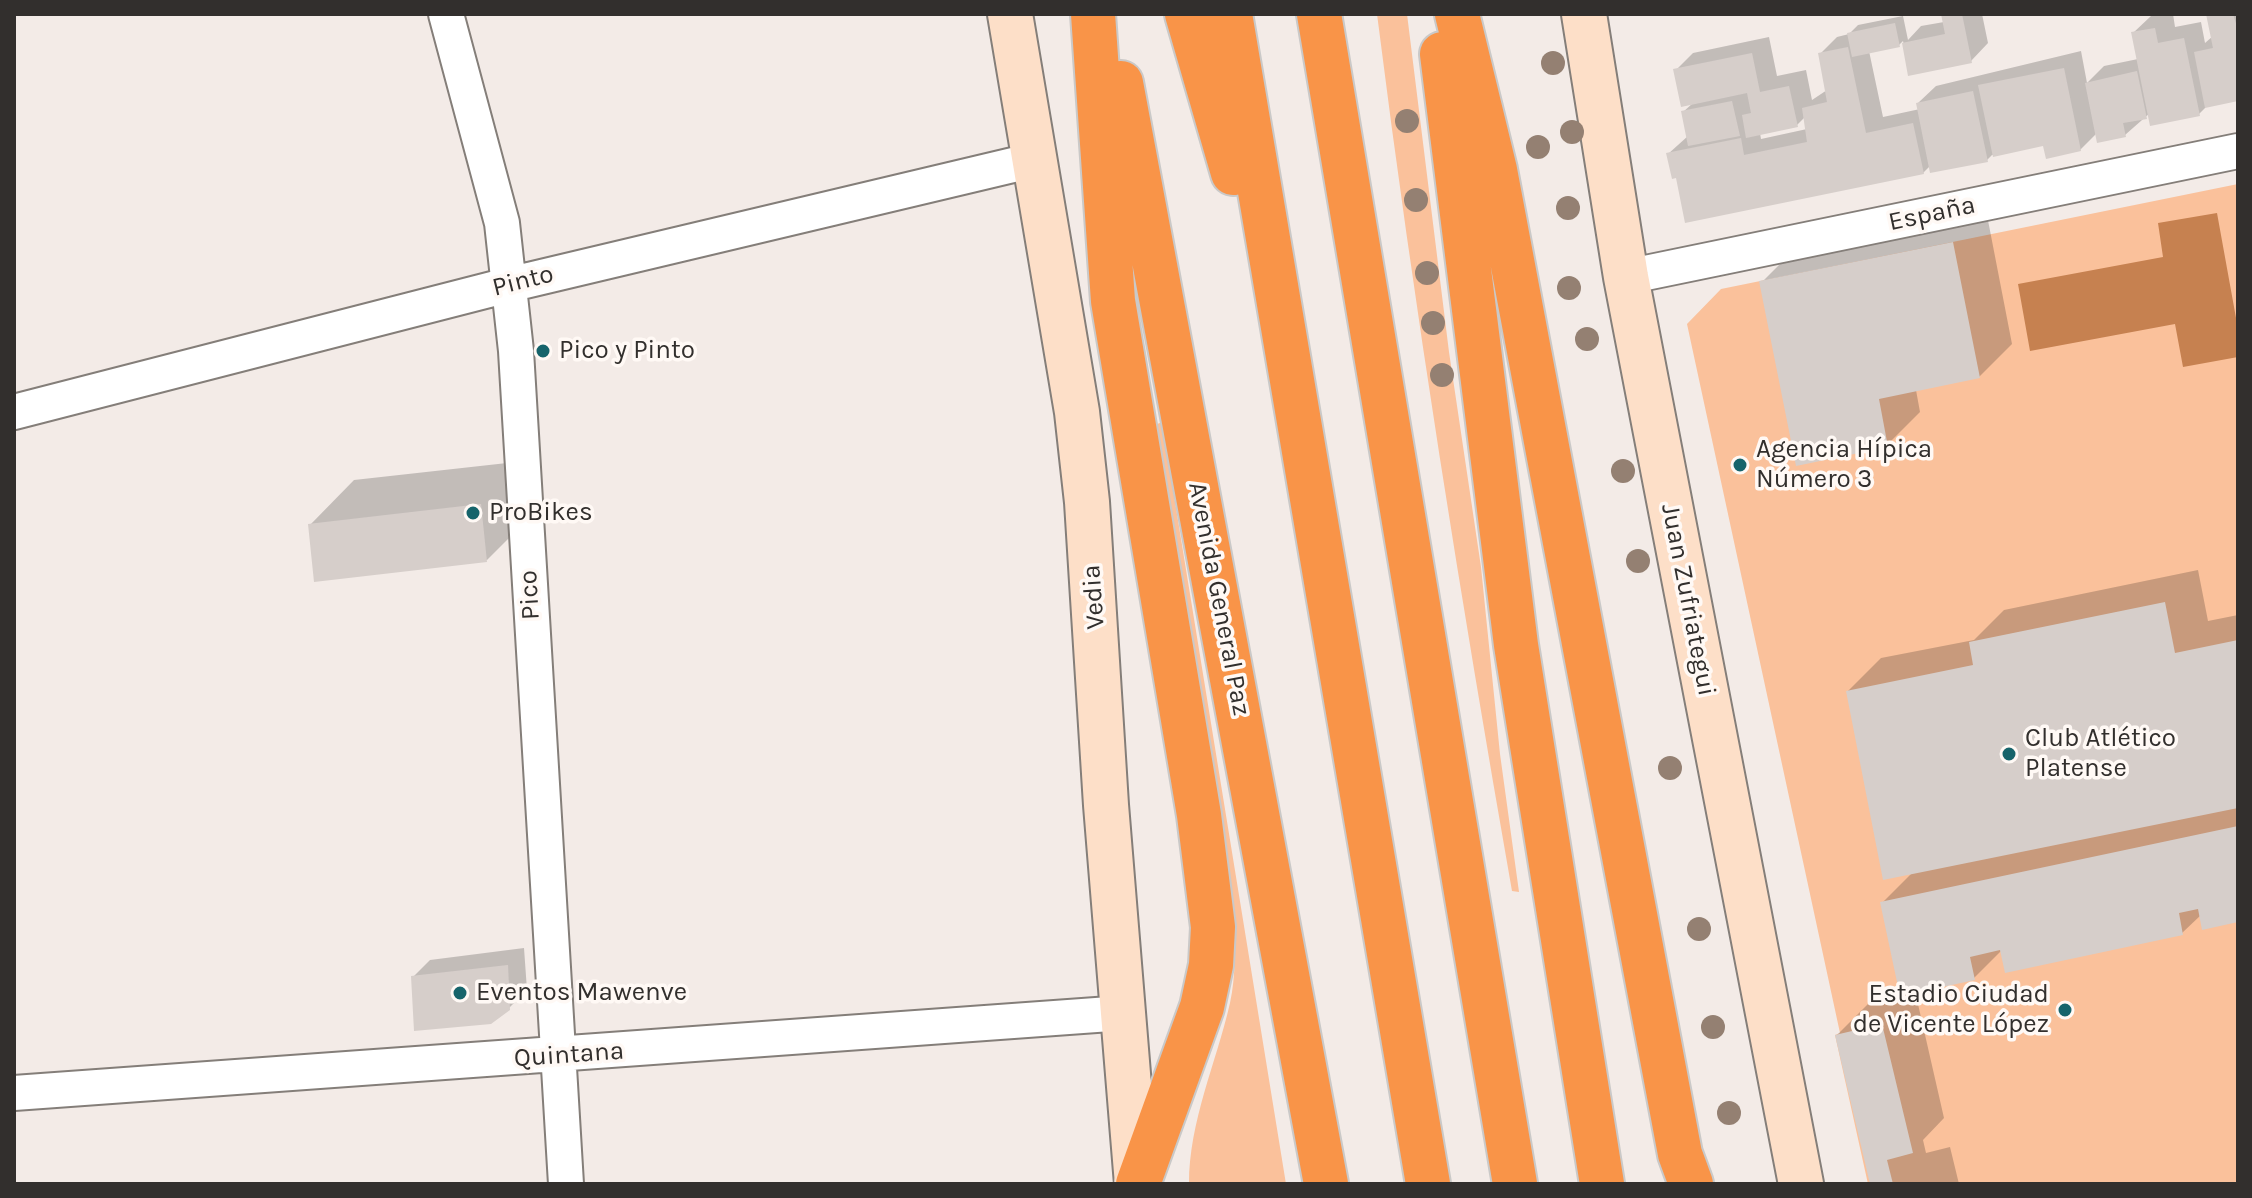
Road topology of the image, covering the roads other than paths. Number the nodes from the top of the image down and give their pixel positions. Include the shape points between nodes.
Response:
1 (446, 14) edge
2 (1010, 14) edge
3 (1093, 14) edge
4 (1108, 14) edge
5 (1187, 14) edge
6 (1230, 14) edge
7 (1319, 14) edge
8 (1326, 14) edge
9 (1437, 14) edge
10 (1457, 14) edge
11 (1584, 14) edge
12 (1328, 63) junction
13 (2238, 151) edge
14 (1034, 160) junction
15 (1626, 277) junction
16 (508, 285) junction
17 (1289, 368) junction
18 (14, 412) edge
19 (1124, 1013) junction
20 (558, 1056) junction
21 (14, 1093) edge
22 (566, 1184) edge
23 (1138, 1184) edge
24 (1326, 1184) edge
25 (1428, 1184) edge
26 (1515, 1184) edge
27 (1602, 1184) edge
28 (1691, 1184) edge
29 (1801, 1184) edge

1 - 16 street, Pico via 502,223
2 - 14 street, Vedia
3 - 23 highway via 1113,301 1213,927 1202,1007
4 - 24 highway, Avenida General Paz
5 - 17 highway
6 - 17 highway
7 - 12 highway
8 - 12 highway
9 - 27 highway via 1516,645
10 - 28 highway via 1495,170 1680,1154
11 - 15 street, Juan Zufriategui
12 - 26 highway
13 - 15 street, España
14 - 16 street, Pinto
14 - 19 street, Vedia via 1087,502
15 - 29 street, Juan Zufriategui
16 - 18 street, Pinto
16 - 20 street, Pico
17 - 25 highway
19 - 20 street, Quintana
19 - 23 street, Vedia
20 - 21 street, Quintana
20 - 22 street, Pico

